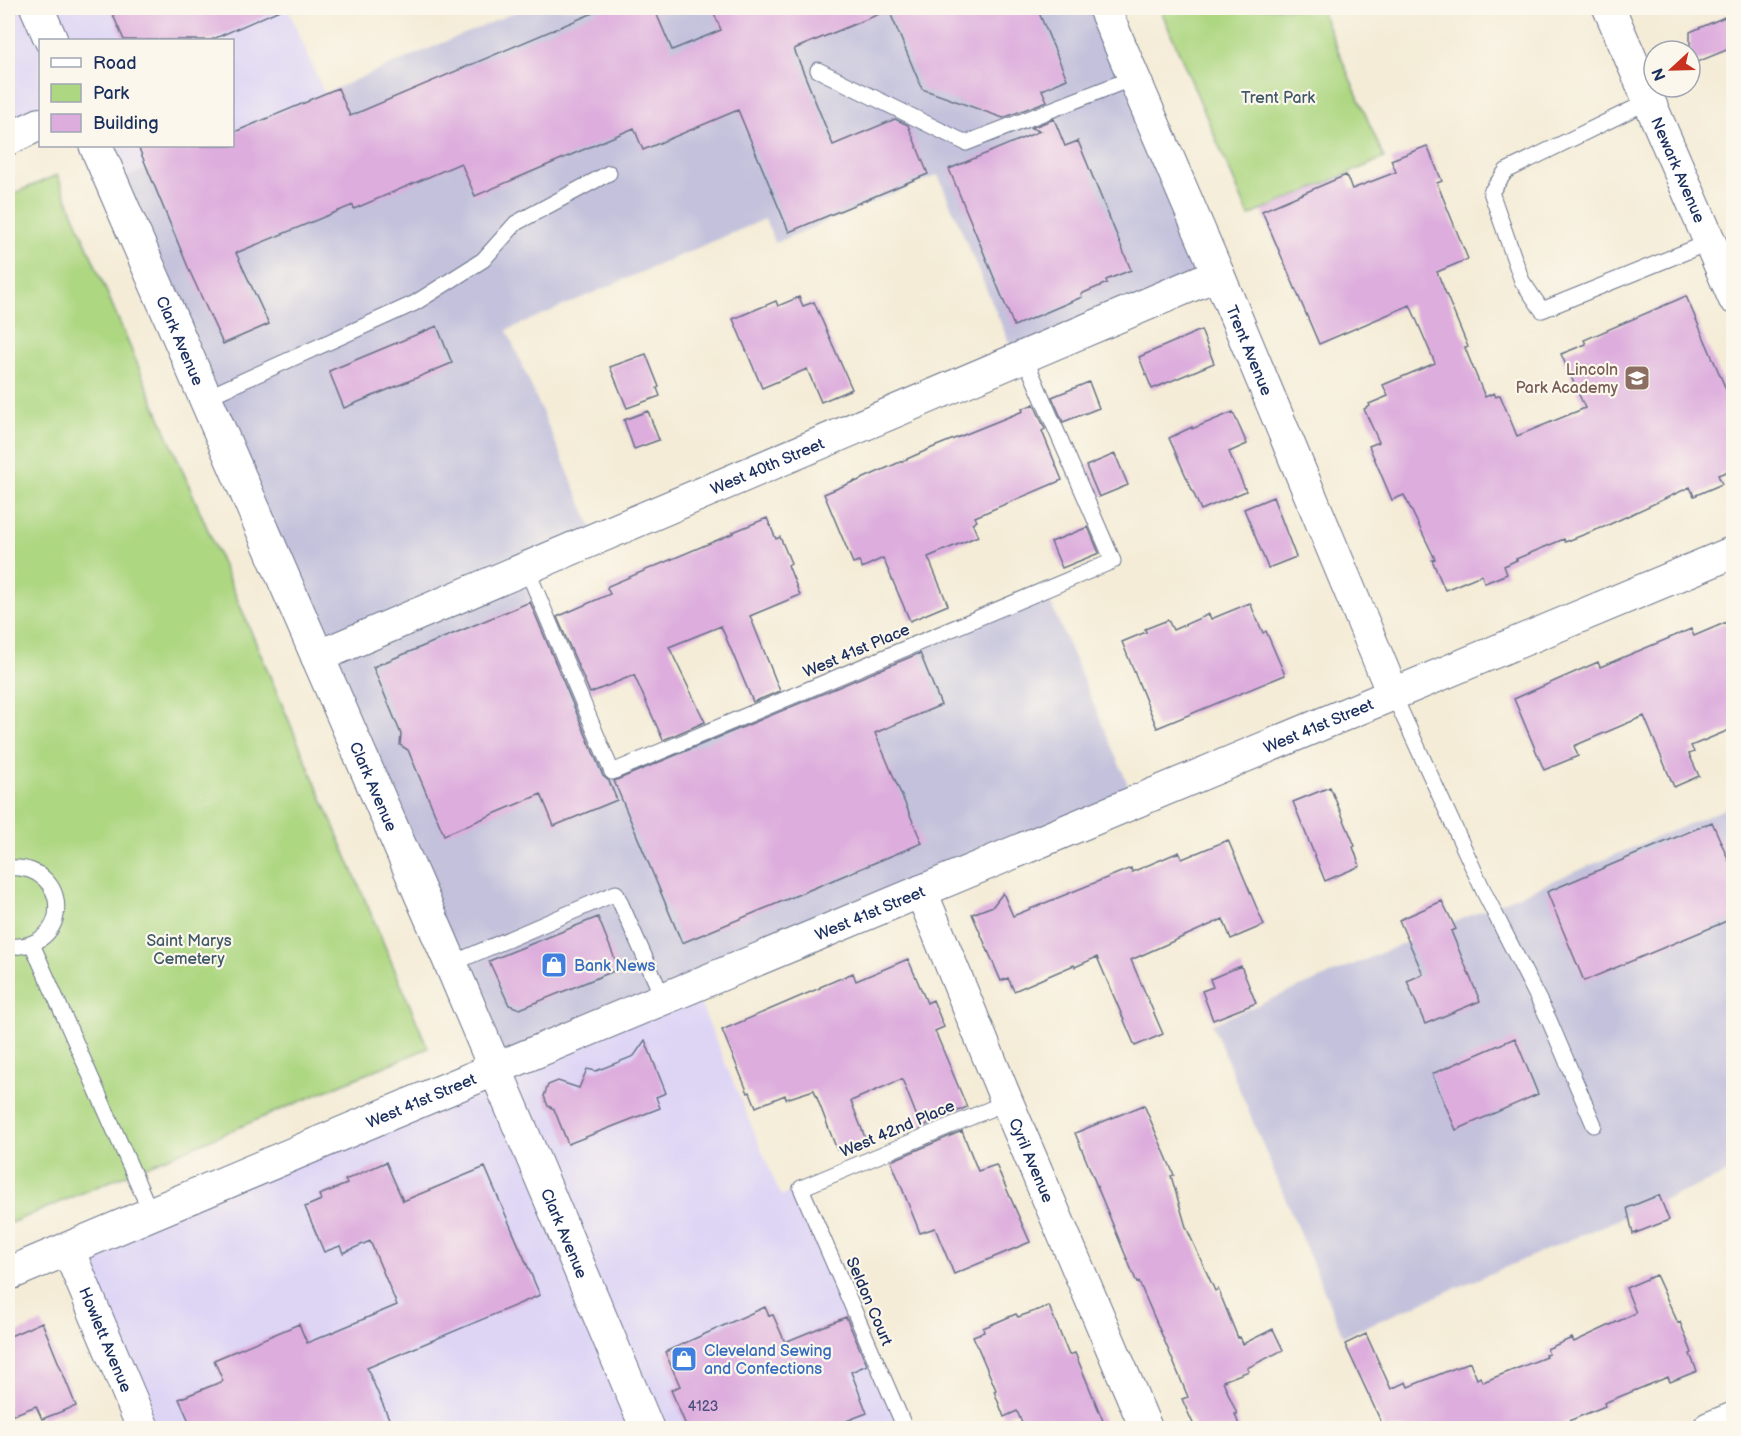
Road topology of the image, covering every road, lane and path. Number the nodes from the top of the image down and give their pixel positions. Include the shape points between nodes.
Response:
1 (37, 8) edge
2 (1104, 8) edge
3 (1609, 8) edge
4 (51, 39) edge
5 (818, 70) dead end
6 (1133, 78) junction
7 (1649, 101) junction
8 (39, 124) edge
9 (8, 139) edge
10 (96, 147) edge
11 (609, 173) dead end
12 (1710, 242) junction
13 (1218, 274) junction
14 (1734, 298) edge
15 (1024, 356) junction
16 (205, 398) junction
17 (1734, 552) edge
18 (526, 567) junction
19 (317, 657) junction
20 (1393, 694) junction
21 (8, 868) edge
22 (921, 891) junction
23 (32, 944) junction
24 (8, 946) edge
25 (451, 964) junction
26 (663, 998) junction
27 (495, 1069) junction
28 (1006, 1102) junction
29 (1594, 1125) dead end
30 (801, 1188) joint
31 (152, 1213) junction
32 (68, 1249) junction
33 (8, 1274) edge
34 (143, 1428) edge
35 (646, 1428) edge
36 (906, 1428) edge
37 (1146, 1428) edge

1 - 4 street
2 - 6 street, Trent Avenue
3 - 7 street, Newark Avenue
5 - 6 lane via 966,143
6 - 13 street, Trent Avenue
7 - 12 street, Newark Avenue
7 - 12 lane via 1506,171 1491,192 1522,281 1542,310
8 - 9 street
10 - 16 street, Clark Avenue
11 - 16 lane via 516,223 483,260 415,303
12 - 14 street, Newark Avenue
13 - 15 street, West 40th Street
13 - 20 street, Trent Avenue
15 - 18 street, West 40th Street
15 - 18 lane, West 41st Place via 1113,561 612,772
16 - 19 street, Clark Avenue
17 - 20 street, West 41st Street
18 - 19 street, West 40th Street
19 - 25 street, Clark Avenue
20 - 22 street, West 41st Street
20 - 29 lane via 1485,894 1549,1020
21 - 23 lane via 33,870 52,888 57,901 52,927
22 - 26 street, West 41st Street
22 - 28 street, Cyril Avenue
23 - 24 lane
23 - 31 lane
25 - 26 lane via 616,893
25 - 27 street, Clark Avenue
26 - 27 street, West 41st Street
27 - 31 street, West 41st Street
27 - 35 street, Clark Avenue
28 - 30 lane, West 42nd Place
28 - 37 street, Cyril Avenue
30 - 36 lane, Seldon Court
31 - 32 street, West 41st Street
32 - 33 street, West 41st Street
32 - 34 street, Howlett Avenue

